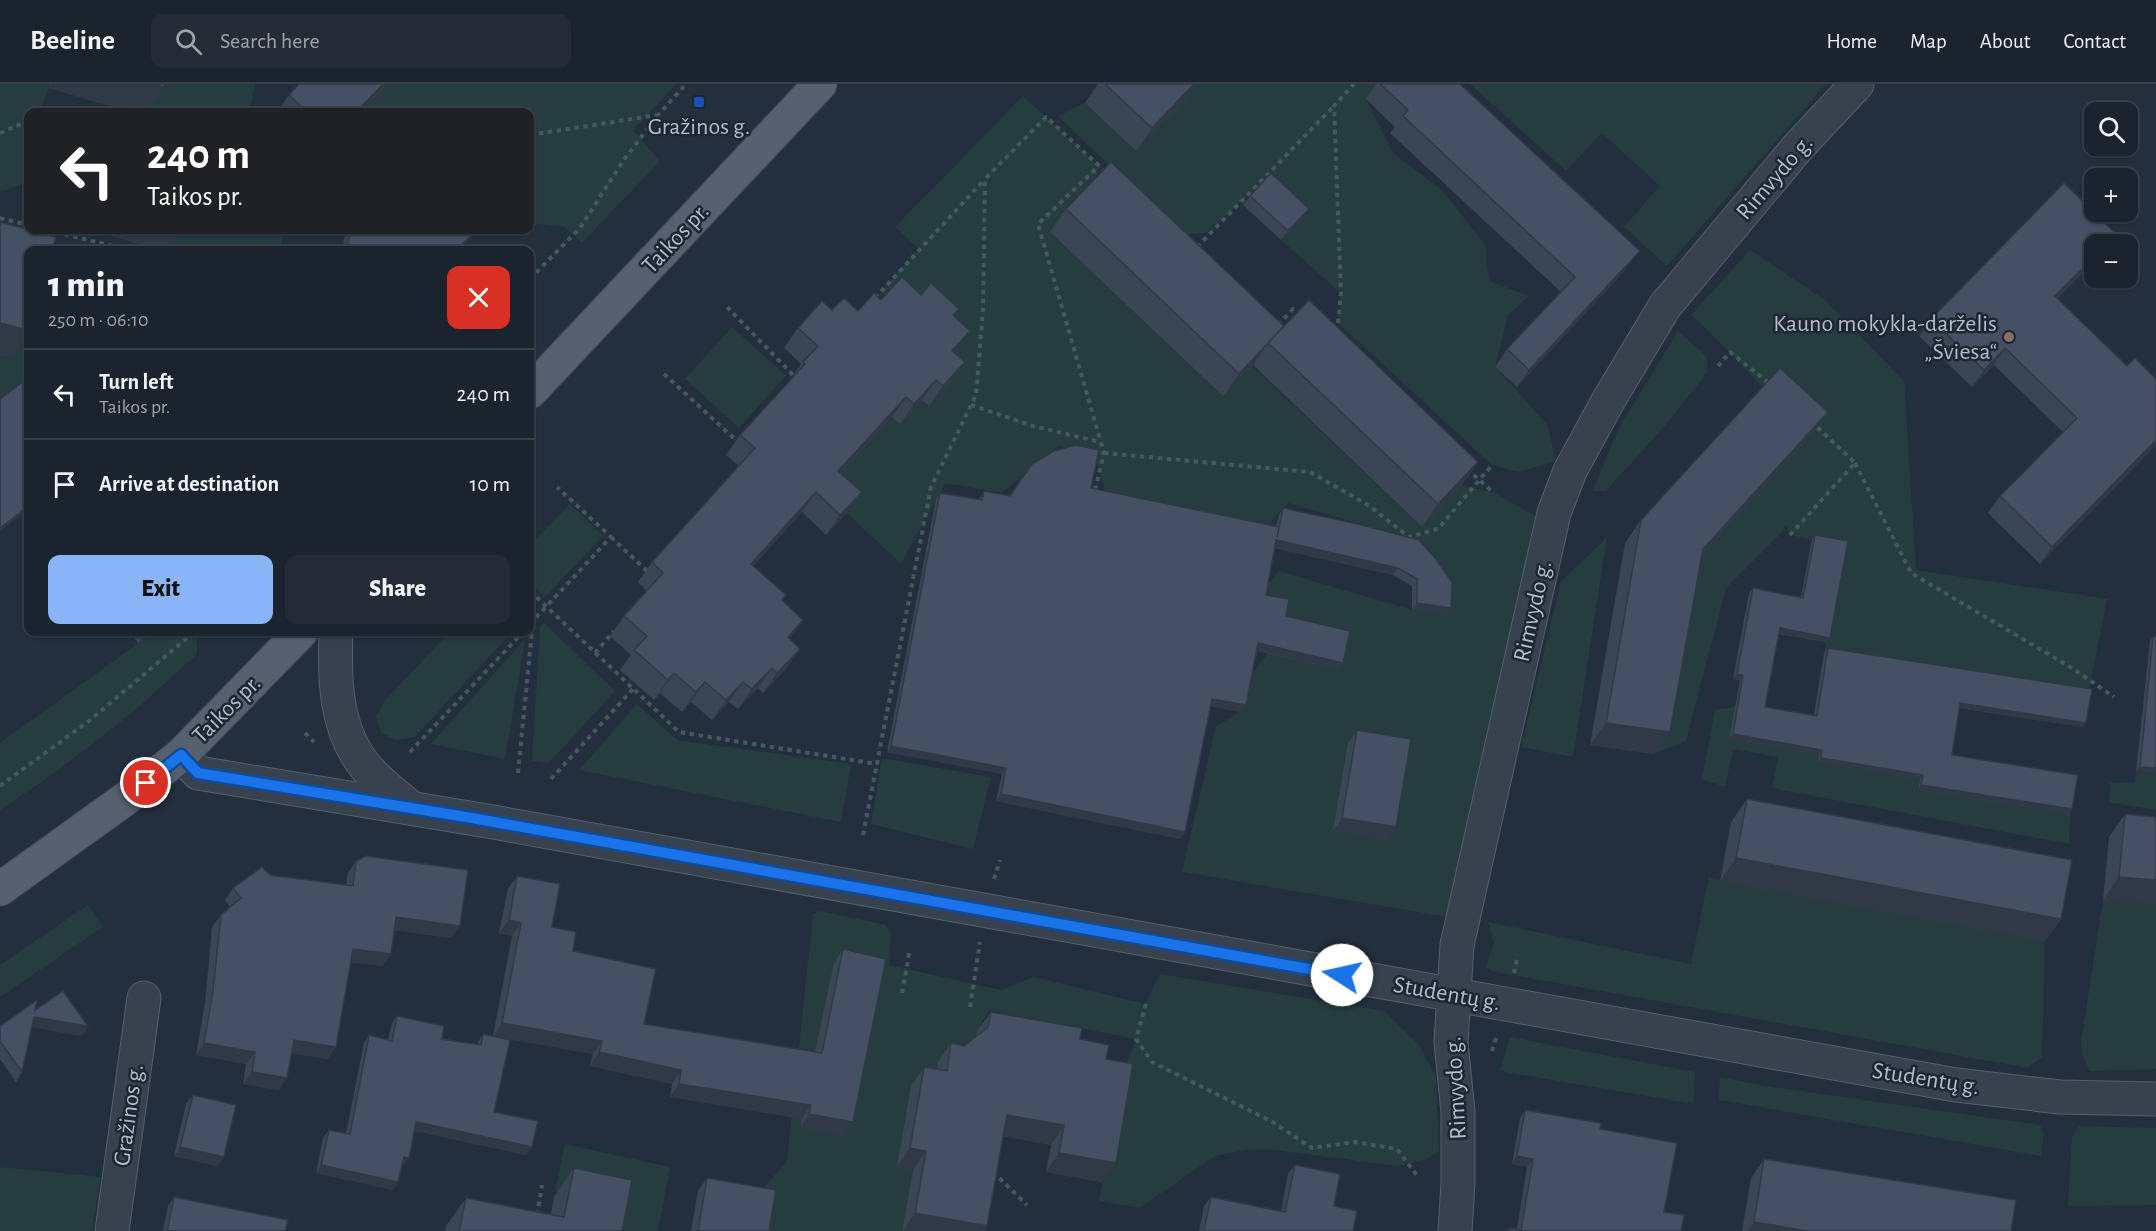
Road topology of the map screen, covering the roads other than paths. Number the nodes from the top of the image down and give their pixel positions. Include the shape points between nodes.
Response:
1 (820, 84) edge
2 (1857, 84) edge
3 (534, 388) edge
4 (297, 636) edge
5 (336, 636) edge
6 (181, 755) junction
7 (410, 807) junction
8 (0, 889) edge
9 (1454, 994) junction
10 (144, 998) dead end
11 (2156, 1099) edge
12 (112, 1231) edge
13 (1455, 1231) edge

1 - 3 main road, Taikos pr.
2 - 9 street, Rimvydo g. via 1798,147 1665,306 1570,471 1554,513 1459,934
4 - 6 main road, Taikos pr.
5 - 7 street via 338,702 350,741 365,766
6 - 7 street, Studentų g. via 198,773
6 - 8 main road, Taikos pr.
7 - 9 street, Studentų g.
9 - 11 street, Studentų g. via 1956,1085 2060,1097
9 - 13 street, Rimvydo g. via 1451,1042 1458,1112
10 - 12 street, Gražinos g.

